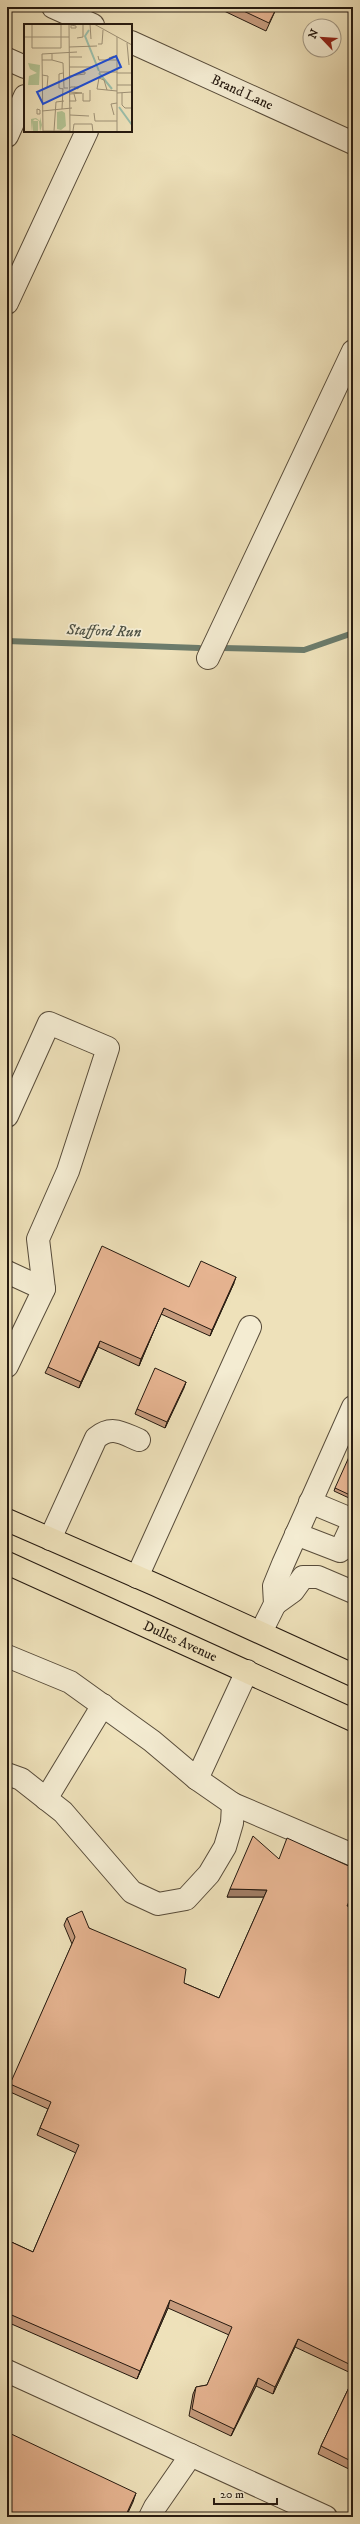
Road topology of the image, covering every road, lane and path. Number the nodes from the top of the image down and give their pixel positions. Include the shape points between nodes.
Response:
1 (53, 7) edge
2 (90, 18) edge
3 (132, 42) edge
4 (7, 59) edge
5 (24, 67) edge
6 (24, 98) edge
7 (87, 132) edge
8 (7, 136) edge
9 (353, 143) edge
10 (7, 303) edge
11 (353, 351) edge
12 (208, 658) dead end
13 (7, 1116) edge
14 (7, 1272) edge
15 (44, 1289) junction
16 (250, 1327) dead end
17 (7, 1366) edge
18 (351, 1415) edge
19 (139, 1440) dead end
20 (310, 1502) junction
21 (7, 1520) edge
22 (353, 1521) edge
23 (296, 1534) junction
24 (50, 1539) junction
25 (347, 1554) edge
26 (7, 1563) edge
27 (137, 1576) junction
28 (353, 1592) edge
29 (275, 1604) junction
30 (261, 1632) junction
31 (7, 1656) edge
32 (247, 1671) junction
33 (353, 1675) edge
34 (103, 1705) junction
35 (353, 1720) edge
36 (7, 1774) edge
37 (197, 1779) junction
38 (46, 1799) junction
39 (233, 1804) junction
40 (353, 1855) edge
41 (7, 2371) edge
42 (191, 2455) junction
43 (150, 2517) edge
44 (326, 2517) edge

1 - 2 street
3 - 9 street, Brand Lane
4 - 5 street
6 - 8 street
7 - 10 street
11 - 12 street
13 - 15 street via 49,1023 108,1048 68,1171 38,1239
14 - 15 street
15 - 17 street
16 - 27 street
18 - 20 street via 344,1449 332,1475
19 - 24 street via 117,1430 104,1432 96,1438
20 - 22 street
20 - 23 street
21 - 24 main road
22 - 25 street
23 - 25 street
23 - 29 street via 274,1586
24 - 27 main road
26 - 32 main road, Dulles Avenue
27 - 30 main road
28 - 29 street via 318,1577 303,1577 293,1591
29 - 30 street
30 - 33 main road
31 - 34 street via 70,1682
32 - 35 main road, Dulles Avenue
32 - 37 street
34 - 37 street via 152,1741
34 - 38 street
36 - 38 street via 21,1779
37 - 39 street
38 - 39 street via 63,1812 132,1892 158,1904 186,1899 210,1874 225,1847 232,1823
39 - 40 street
41 - 42 street
42 - 43 street
42 - 44 street

